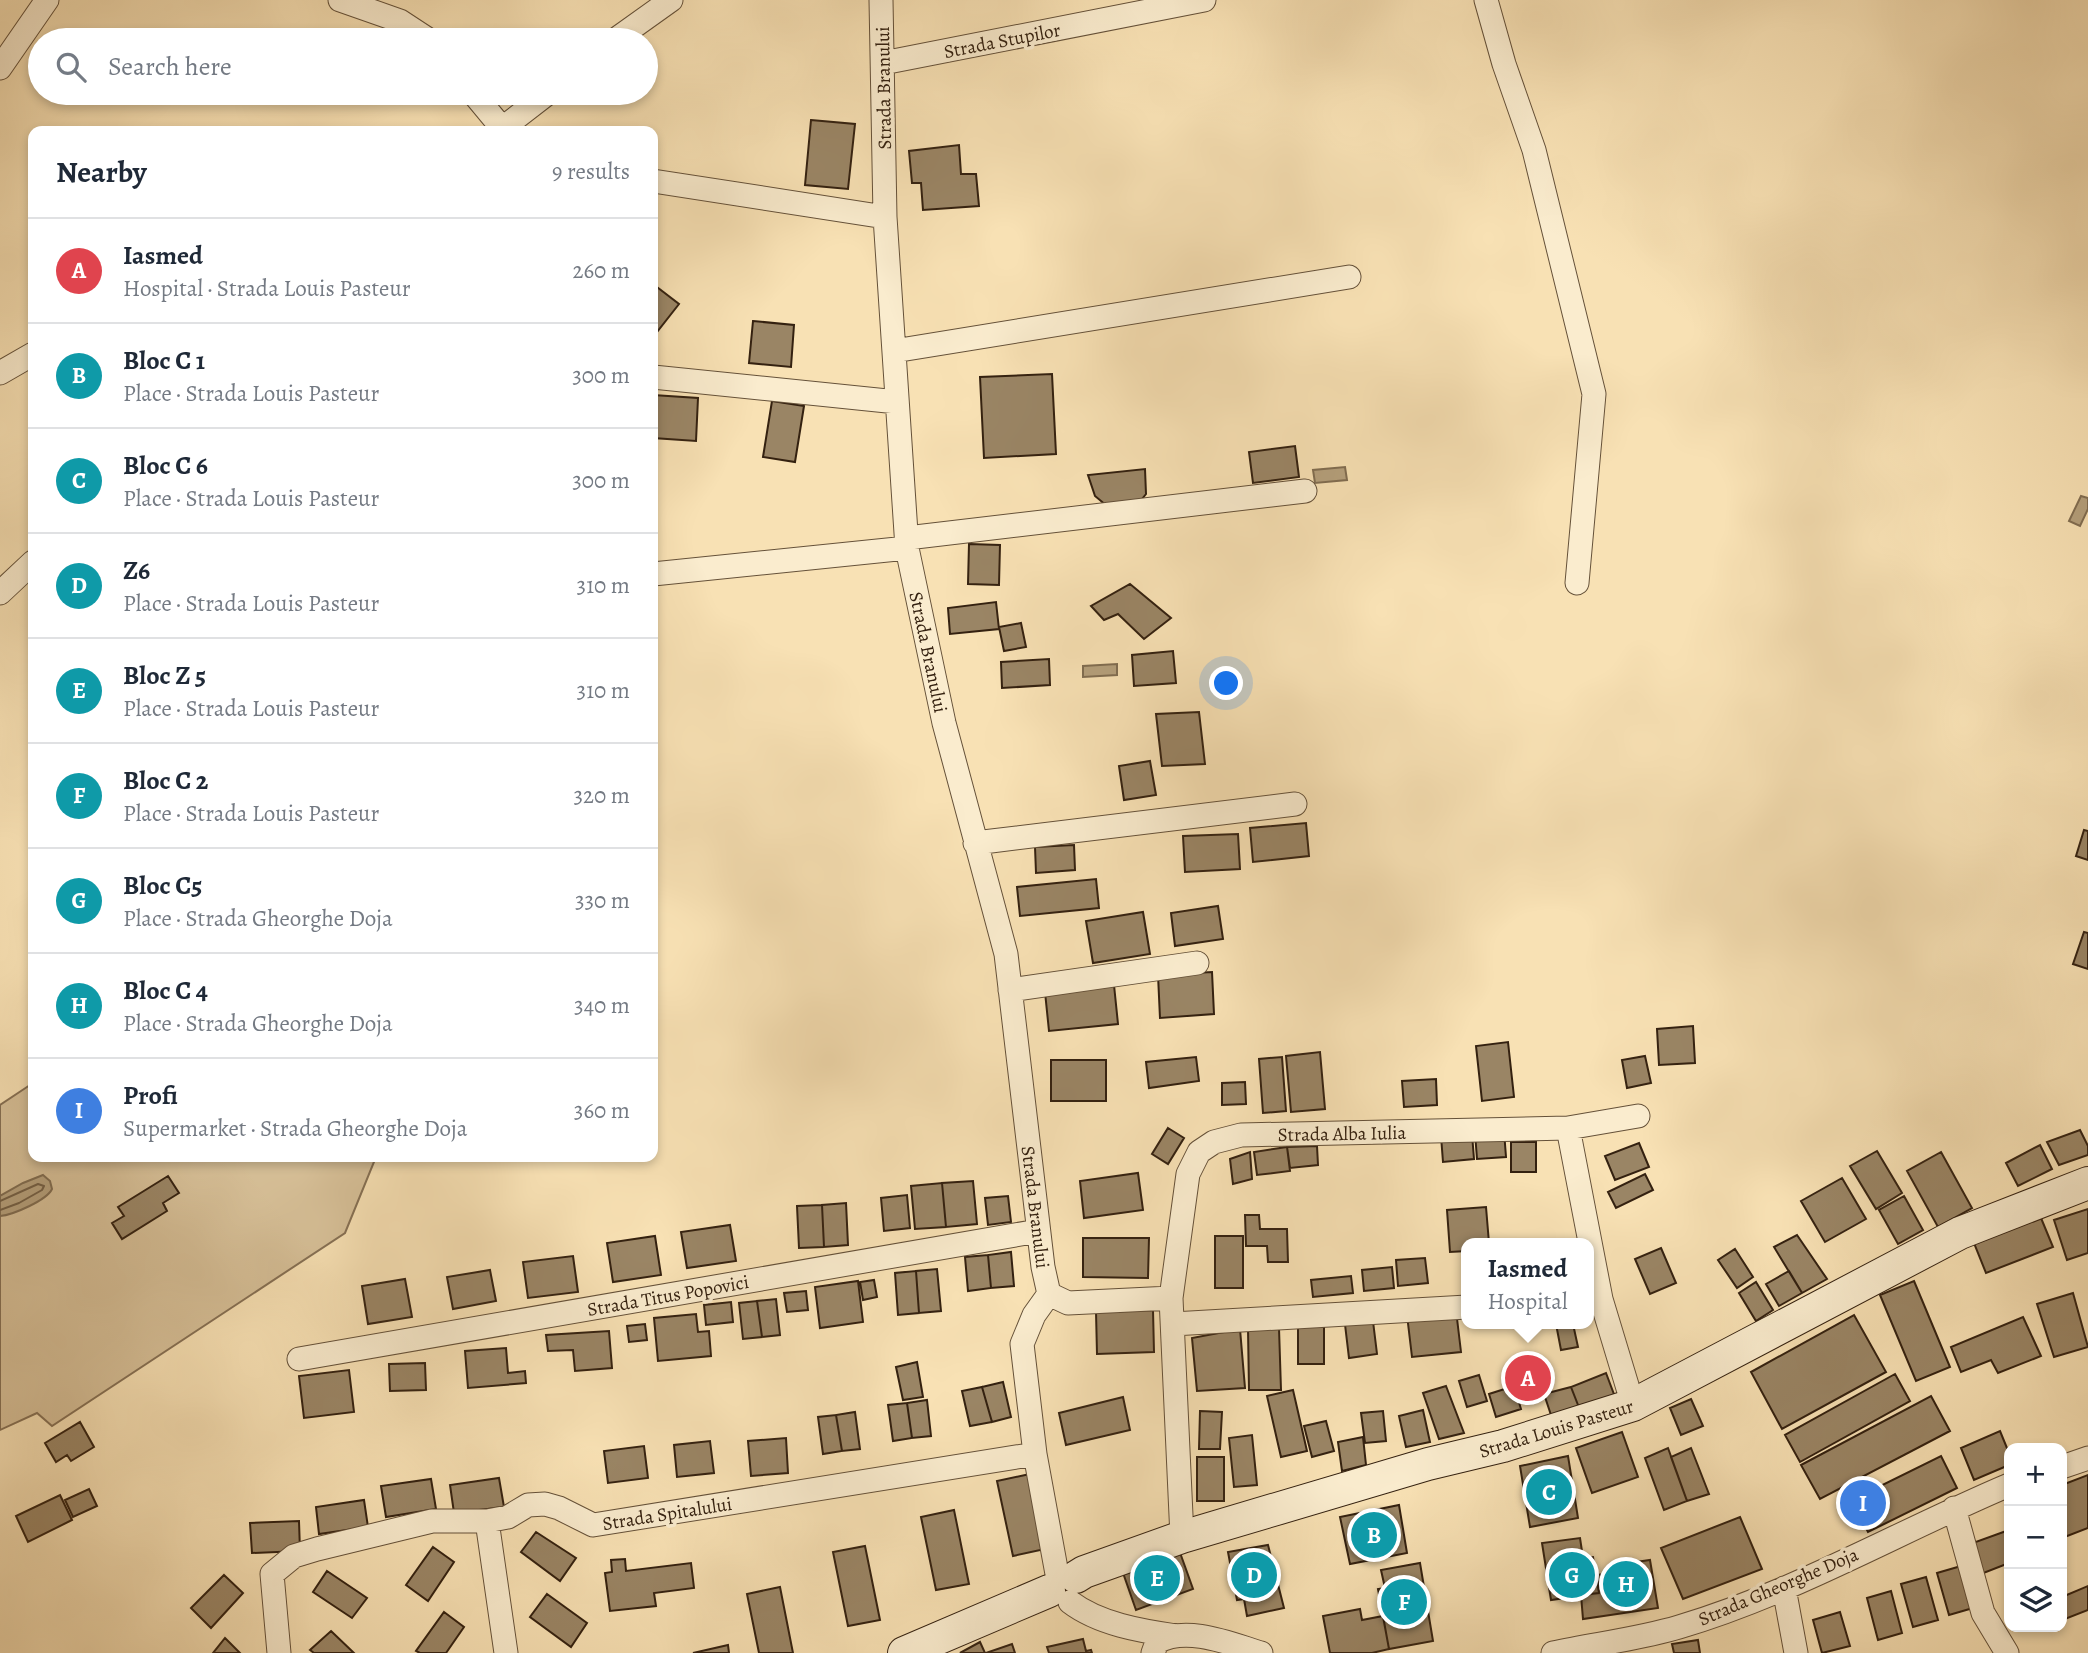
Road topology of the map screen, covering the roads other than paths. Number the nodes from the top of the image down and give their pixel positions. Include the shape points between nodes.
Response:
1 (47, 0) edge
2 (340, 0) edge
3 (671, 0) edge
4 (880, 0) edge
5 (1205, 0) edge
6 (1486, 0) edge
7 (412, 28) edge
8 (632, 28) edge
9 (883, 63) junction
10 (0, 68) edge
11 (483, 105) edge
12 (533, 105) edge
13 (498, 126) edge
14 (506, 126) edge
15 (658, 182) edge
16 (885, 217) junction
17 (1349, 277) dead end
18 (894, 351) junction
19 (28, 357) edge
20 (0, 373) edge
21 (658, 378) edge
22 (897, 402) junction
23 (1305, 491) dead end
24 (907, 543) junction
25 (28, 567) edge
26 (658, 573) edge
27 (1577, 583) dead end
28 (0, 593) edge
29 (1295, 804) dead end
30 (975, 843) junction
31 (1197, 963) dead end
32 (1010, 990) junction
33 (1638, 1116) dead end
34 (1568, 1128) junction
35 (2088, 1184) edge
36 (1038, 1231) junction
37 (1585, 1238) edge
38 (1049, 1294) junction
39 (1171, 1298) junction
40 (1595, 1299) edge
41 (1461, 1307) edge
42 (1173, 1324) junction
43 (299, 1359) dead end
44 (1633, 1405) junction
45 (1035, 1454) junction
46 (2088, 1458) edge
47 (2067, 1465) edge
48 (2004, 1487) edge
49 (1954, 1508) junction
50 (487, 1521) junction
51 (1182, 1537) junction
52 (1063, 1586) junction
53 (1784, 1588) junction
54 (1134, 1629) junction
55 (1177, 1636) junction
56 (279, 1653) edge
57 (506, 1653) edge
58 (904, 1653) edge
59 (1152, 1653) edge
60 (1261, 1653) edge
61 (1553, 1653) edge
62 (1796, 1653) edge
63 (2007, 1653) edge

1 - 10 street
2 - 7 street
3 - 8 street
4 - 9 street, Strada Branului
5 - 9 street, Strada Stupilor
6 - 27 street via 1534,150 1594,394
9 - 16 street, Strada Branului
11 - 13 street
12 - 14 street
15 - 16 street
16 - 18 street, Strada Branului
17 - 18 street
18 - 22 street, Strada Branului
19 - 20 street
21 - 22 street
22 - 24 street, Strada Branului
23 - 24 street
24 - 26 street
24 - 30 street, Strada Branului via 944,723
25 - 28 street
29 - 30 street
30 - 32 street, Strada Branului via 1006,954
31 - 32 street
32 - 36 street, Strada Branului
33 - 34 street, Strada Alba Iulia
34 - 37 street
34 - 39 street, Strada Alba Iulia via 1241,1135 1214,1142 1199,1152 1188,1174
35 - 44 main road, Strada Louis Pasteur via 1960,1233
36 - 38 street, Strada Branului
36 - 43 street, Strada Titus Popovici
38 - 39 street, Strada Branului via 1068,1303
38 - 45 street, Strada Branului via 1022,1344
39 - 42 street
40 - 44 street
41 - 42 street
42 - 51 street
44 - 51 main road, Strada Louis Pasteur
45 - 50 street, Strada Spitalului via 593,1525 545,1504 528,1505 508,1517
45 - 52 street, Strada Branului
46 - 47 street
48 - 49 street, Strada Gheorghe Doja
49 - 53 street, Strada Gheorghe Doja
49 - 63 street via 1983,1614
50 - 56 street, Strada Spitalului via 432,1521 294,1556 272,1574
50 - 57 street
51 - 52 main road, Strada Louis Pasteur via 1084,1572
52 - 54 street via 1088,1613
52 - 58 main road, Strada Louis Pasteur
53 - 61 street, Strada Gheorghe Doja via 1678,1627
53 - 62 street
54 - 55 street
54 - 59 street
55 - 59 street via 1157,1642
55 - 60 street via 1195,1636

